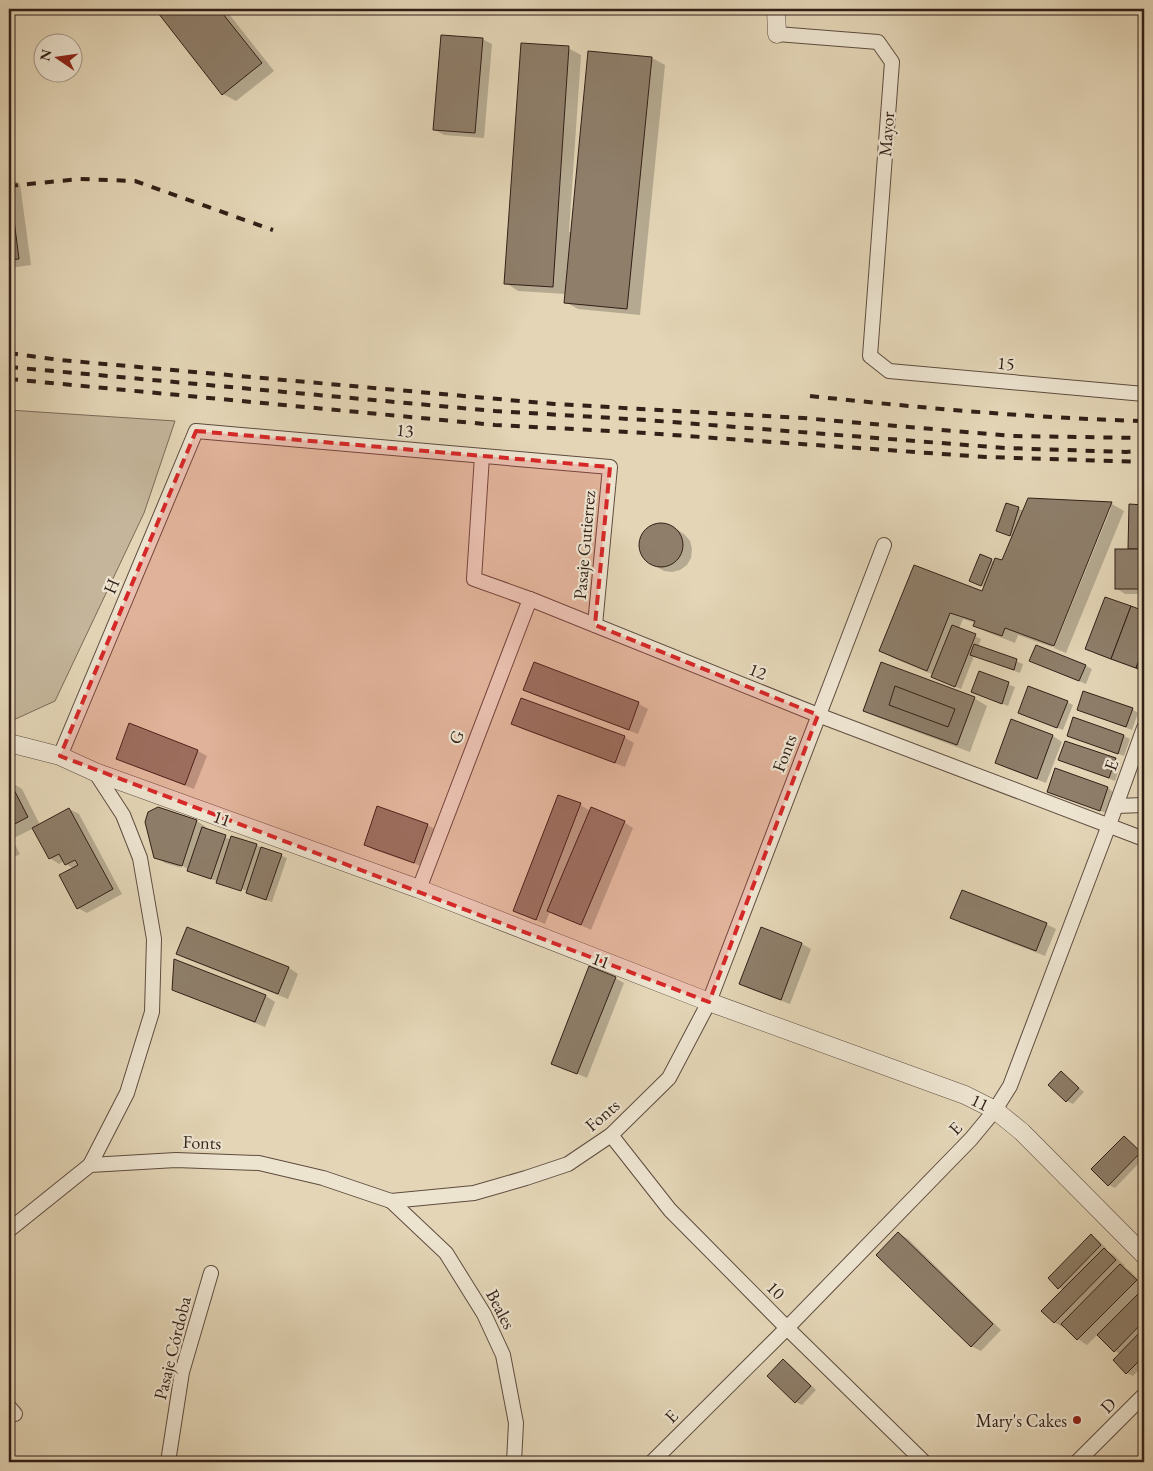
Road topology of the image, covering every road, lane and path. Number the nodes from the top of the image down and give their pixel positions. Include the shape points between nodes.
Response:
1 (776, 9) edge
2 (777, 34) joint
3 (870, 356) joint
4 (1144, 394) edge
5 (196, 431) joint
6 (482, 456) junction
7 (610, 467) joint
8 (884, 545) dead end
9 (530, 599) junction
10 (595, 625) junction
11 (818, 715) junction
12 (1144, 728) edge
13 (9, 743) edge
14 (60, 756) junction
15 (95, 772) junction
16 (1144, 805) edge
17 (1116, 806) junction
18 (1109, 825) junction
19 (1144, 839) edge
20 (419, 889) junction
21 (709, 1002) junction
22 (995, 1110) junction
23 (610, 1135) junction
24 (90, 1165) junction
25 (391, 1201) junction
26 (9, 1230) edge
27 (1144, 1255) edge
28 (211, 1273) dead end
29 (787, 1328) junction
30 (1144, 1395) edge
31 (168, 1462) edge
32 (514, 1462) edge
33 (652, 1462) edge
34 (924, 1462) edge
35 (1076, 1462) edge

1 - 2 street, Mayor
2 - 3 street, Mayor via 878,42 892,62
3 - 4 street, 15 via 889,371
5 - 6 street, 13
5 - 14 street, H
6 - 7 street, 13
6 - 9 street, 12 via 474,579
7 - 10 street, Pasaje Gutierrez
8 - 11 street, Fonts
9 - 10 street, 12
9 - 20 street, G
10 - 11 street, 12
11 - 18 street, 12
11 - 21 street, Fonts
12 - 17 street, E
13 - 14 street, 11
14 - 15 street, 11
15 - 20 street, 11
15 - 24 street via 123,815 140,858 154,939 152,1012 127,1092
16 - 17 street
17 - 18 street, E
18 - 19 street, 12
18 - 22 street, E via 1010,1086
20 - 21 street, 11
21 - 22 street, 11 via 965,1095
21 - 23 street, Fonts via 669,1078
22 - 27 street, 11 via 1022,1132
22 - 29 street, E via 971,1139
23 - 25 street, Fonts via 568,1164 526,1178 474,1193
23 - 29 street, 10 via 670,1210
24 - 25 street, Fonts via 176,1160 259,1163 323,1178
24 - 26 street
25 - 32 street, Beales via 446,1253 484,1314 503,1355 516,1423
28 - 31 street, Pasaje Córdoba via 182,1372
29 - 33 street, E
29 - 34 street, 10
30 - 35 street, D

